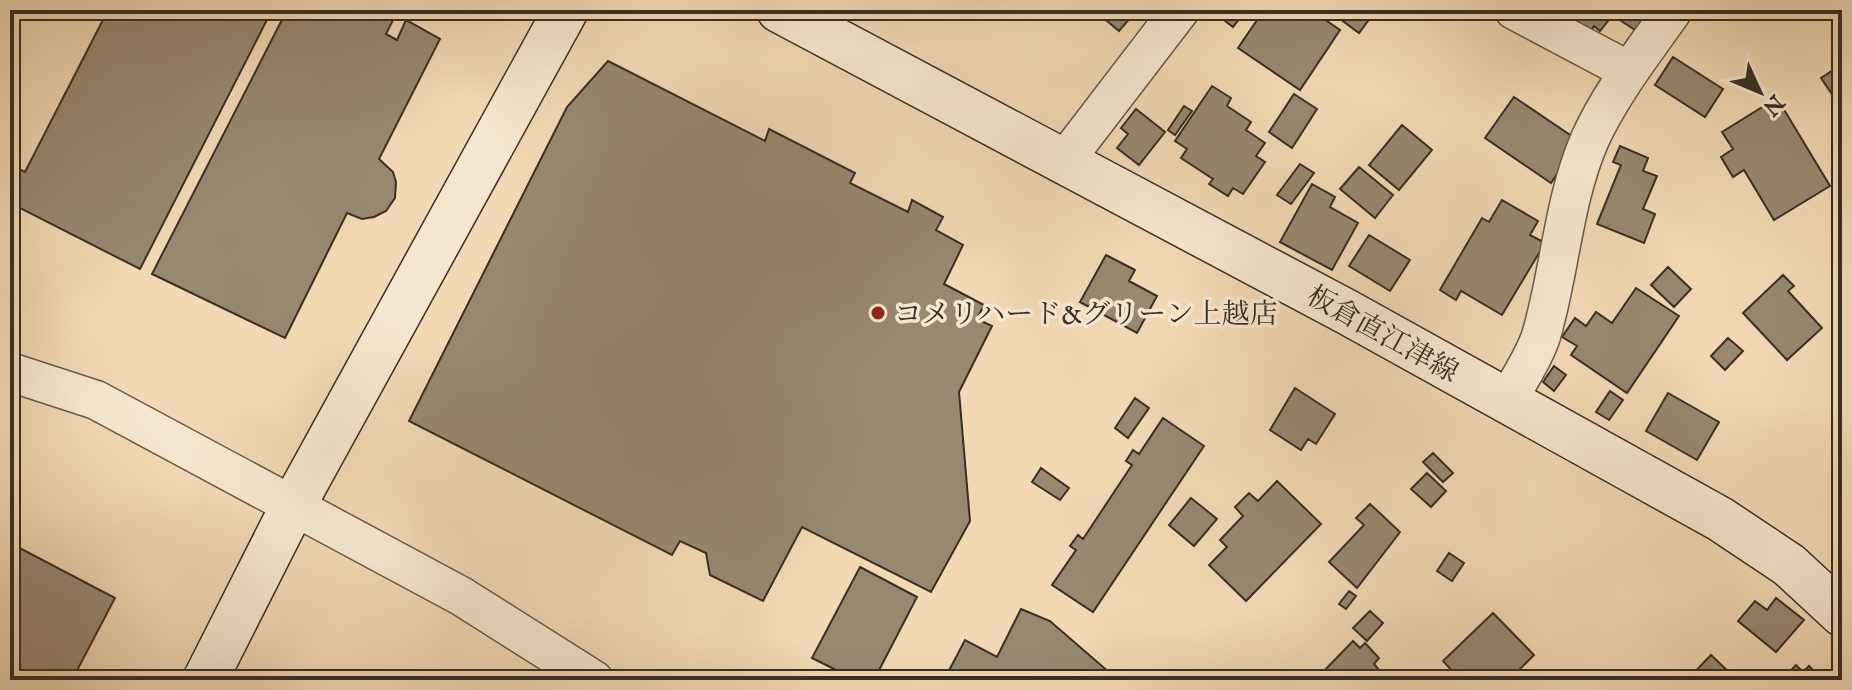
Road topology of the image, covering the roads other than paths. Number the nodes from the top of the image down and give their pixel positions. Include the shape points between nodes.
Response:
1 (566, 10) edge
2 (779, 10) edge
3 (1180, 10) edge
4 (1514, 10) edge
5 (1673, 10) edge
6 (1629, 71) junction
7 (1065, 160) junction
8 (10, 372) edge
9 (1507, 401) junction
10 (293, 506) junction
11 (1842, 614) edge
12 (205, 680) edge
13 (594, 680) edge

1 - 10 main road
2 - 7 main road, 板倉直江津線
3 - 7 street
4 - 6 street
5 - 6 street
6 - 9 street via 1590,140 1562,232 1540,340
7 - 9 main road, 板倉直江津線
8 - 10 street via 96,400
9 - 11 main road, 板倉直江津線 via 1720,519 1789,565
10 - 12 main road
10 - 13 street via 461,596

